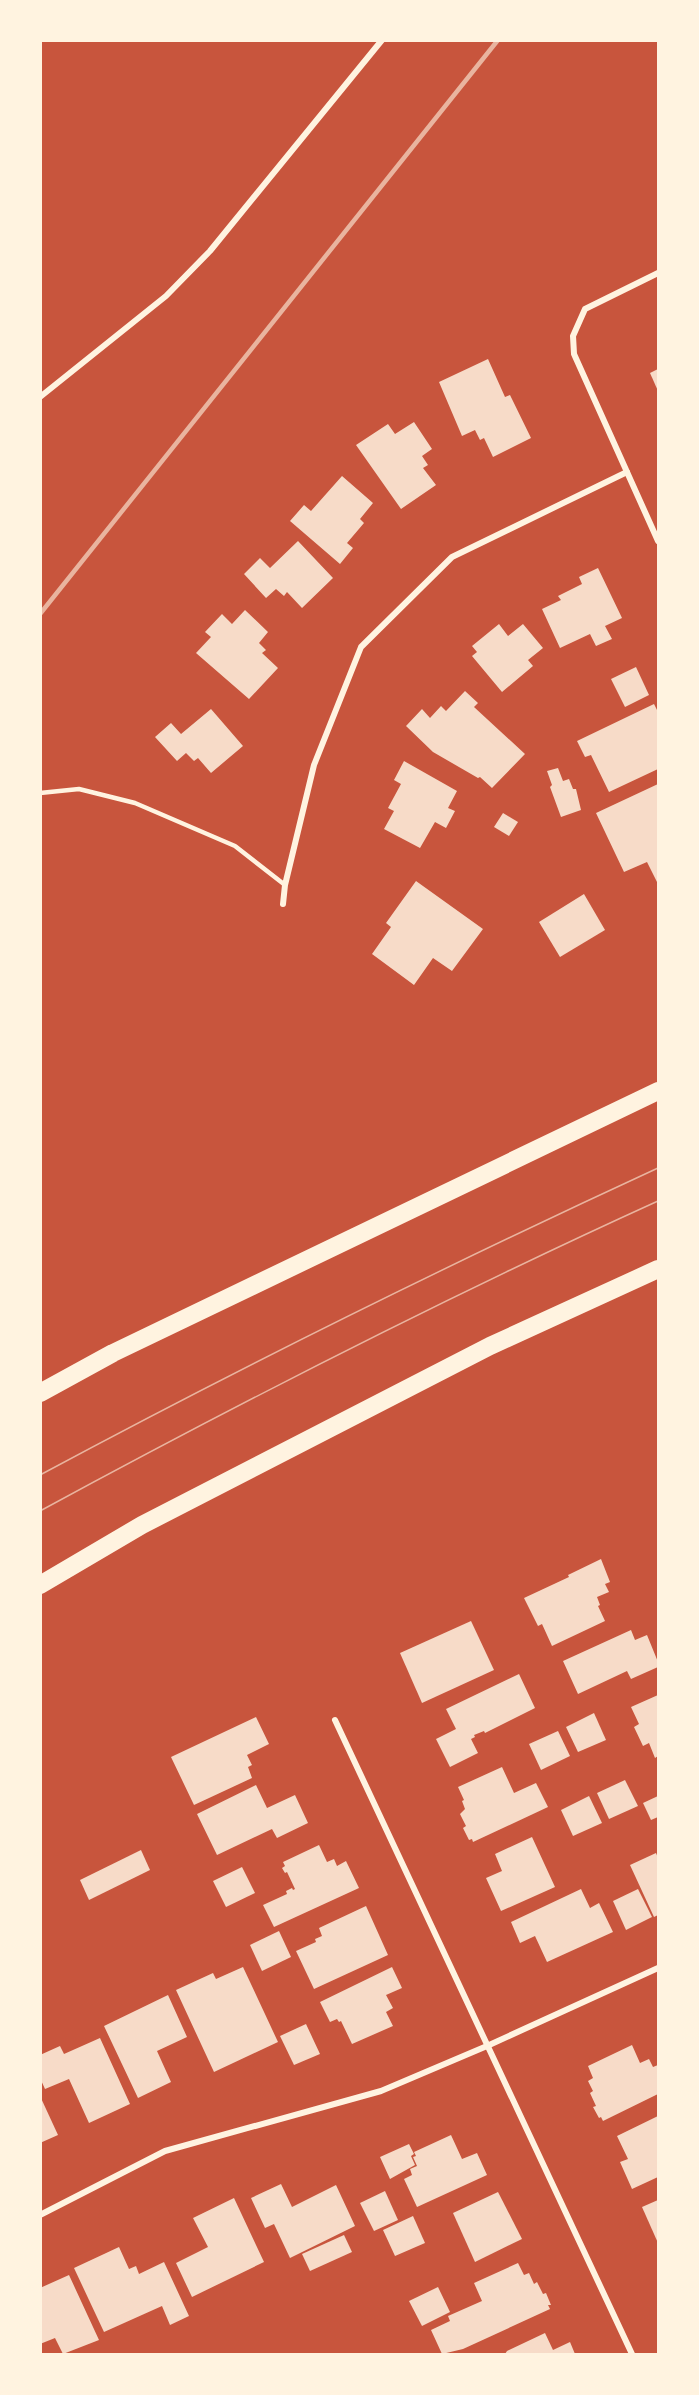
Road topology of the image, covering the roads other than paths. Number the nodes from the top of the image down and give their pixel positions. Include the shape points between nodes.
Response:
1 (382, 40) edge
2 (658, 273) edge
3 (40, 397) edge
4 (627, 472) junction
5 (658, 541) edge
6 (40, 793) edge
7 (285, 885) junction
8 (283, 904) dead end
9 (658, 1091) edge
10 (658, 1269) edge
11 (40, 1392) edge
12 (40, 1585) edge
13 (334, 1720) dead end
14 (658, 1968) edge
15 (488, 2046) junction
16 (40, 2215) edge
17 (632, 2355) edge

1 - 3 street via 210,251 166,296
2 - 4 street via 585,309 573,336 574,354
4 - 5 street
4 - 7 street via 452,557 361,647 314,765
6 - 7 lane via 79,789 135,803 235,846
7 - 8 street
9 - 11 highway
10 - 12 highway via 490,1346 142,1525
13 - 15 street
14 - 15 street
15 - 16 street via 381,2091 165,2151
15 - 17 street

